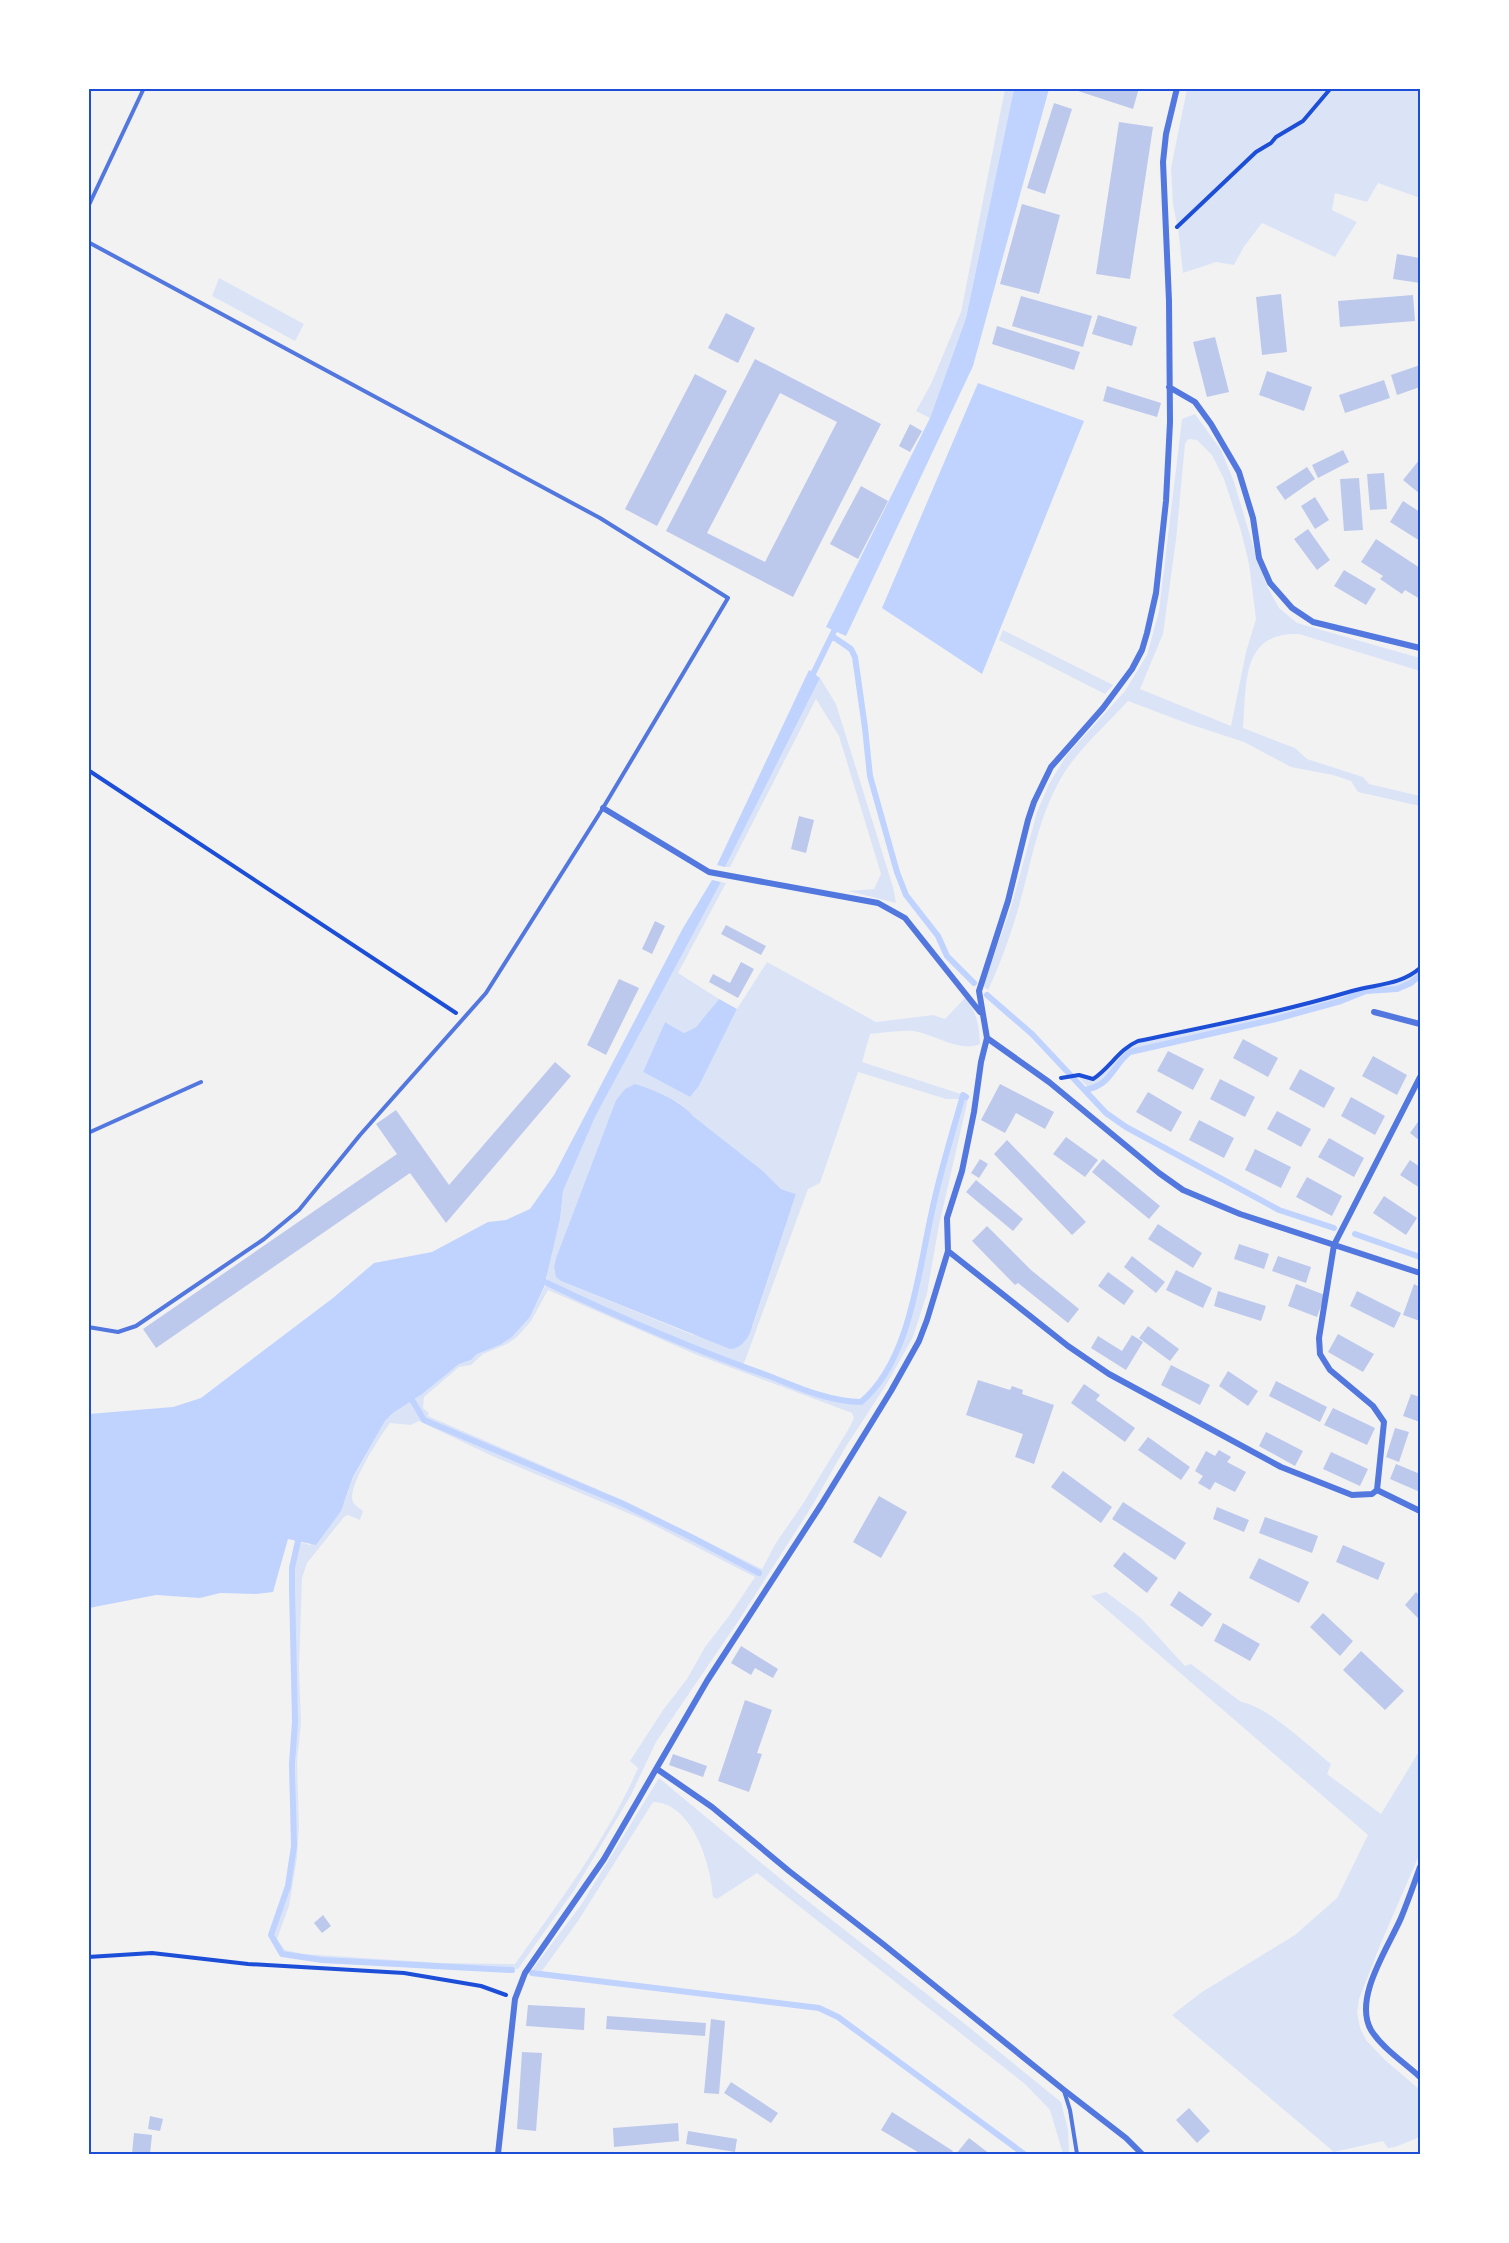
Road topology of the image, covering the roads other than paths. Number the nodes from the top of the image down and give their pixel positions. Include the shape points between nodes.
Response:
1 (144, 88) edge
2 (1177, 88) edge
3 (88, 207) edge
4 (88, 242) edge
5 (1169, 387) junction
6 (1420, 648) edge
7 (603, 808) junction
8 (1374, 1012) dead end
9 (982, 1015) junction
10 (1420, 1024) edge
11 (987, 1038) junction
12 (1420, 1077) edge
13 (201, 1082) dead end
14 (88, 1133) edge
15 (1335, 1245) junction
16 (948, 1251) junction
17 (1420, 1273) edge
18 (88, 1327) edge
19 (1377, 1490) junction
20 (1420, 1511) edge
21 (657, 1769) junction
22 (1420, 1867) edge
23 (1420, 2077) edge
24 (1064, 2090) junction
25 (498, 2154) edge
26 (1077, 2154) edge
27 (1142, 2154) edge

1 - 3 lane
2 - 5 street via 1163,162
4 - 7 lane via 600,518 728,598
5 - 6 street via 1195,402 1239,472 1253,518 1259,558 1270,583 1292,608 1313,622
5 - 9 street via 1166,501 1159,572 1142,651 1103,708 1051,766 1034,802 1008,901 978,991
7 - 9 street via 709,872 878,903 905,918
7 - 18 lane via 486,993 299,1210 264,1239 136,1326 118,1332
8 - 10 street
9 - 11 street
11 - 15 street via 1049,1082 1183,1190 1240,1214
11 - 16 street via 962,1171 946,1218
12 - 15 street
13 - 14 lane
15 - 17 street
15 - 19 street via 1319,1338 1320,1354 1330,1370 1373,1406 1384,1422
16 - 19 street via 1109,1374 1281,1467 1352,1495
16 - 21 street via 927,1320 908,1362 821,1505 706,1681
19 - 20 street
21 - 24 street via 712,1807
21 - 25 street via 604,1859 525,1973 515,1999
22 - 23 street via 1376,1972 1365,2013 1379,2041
24 - 26 lane
24 - 27 street

